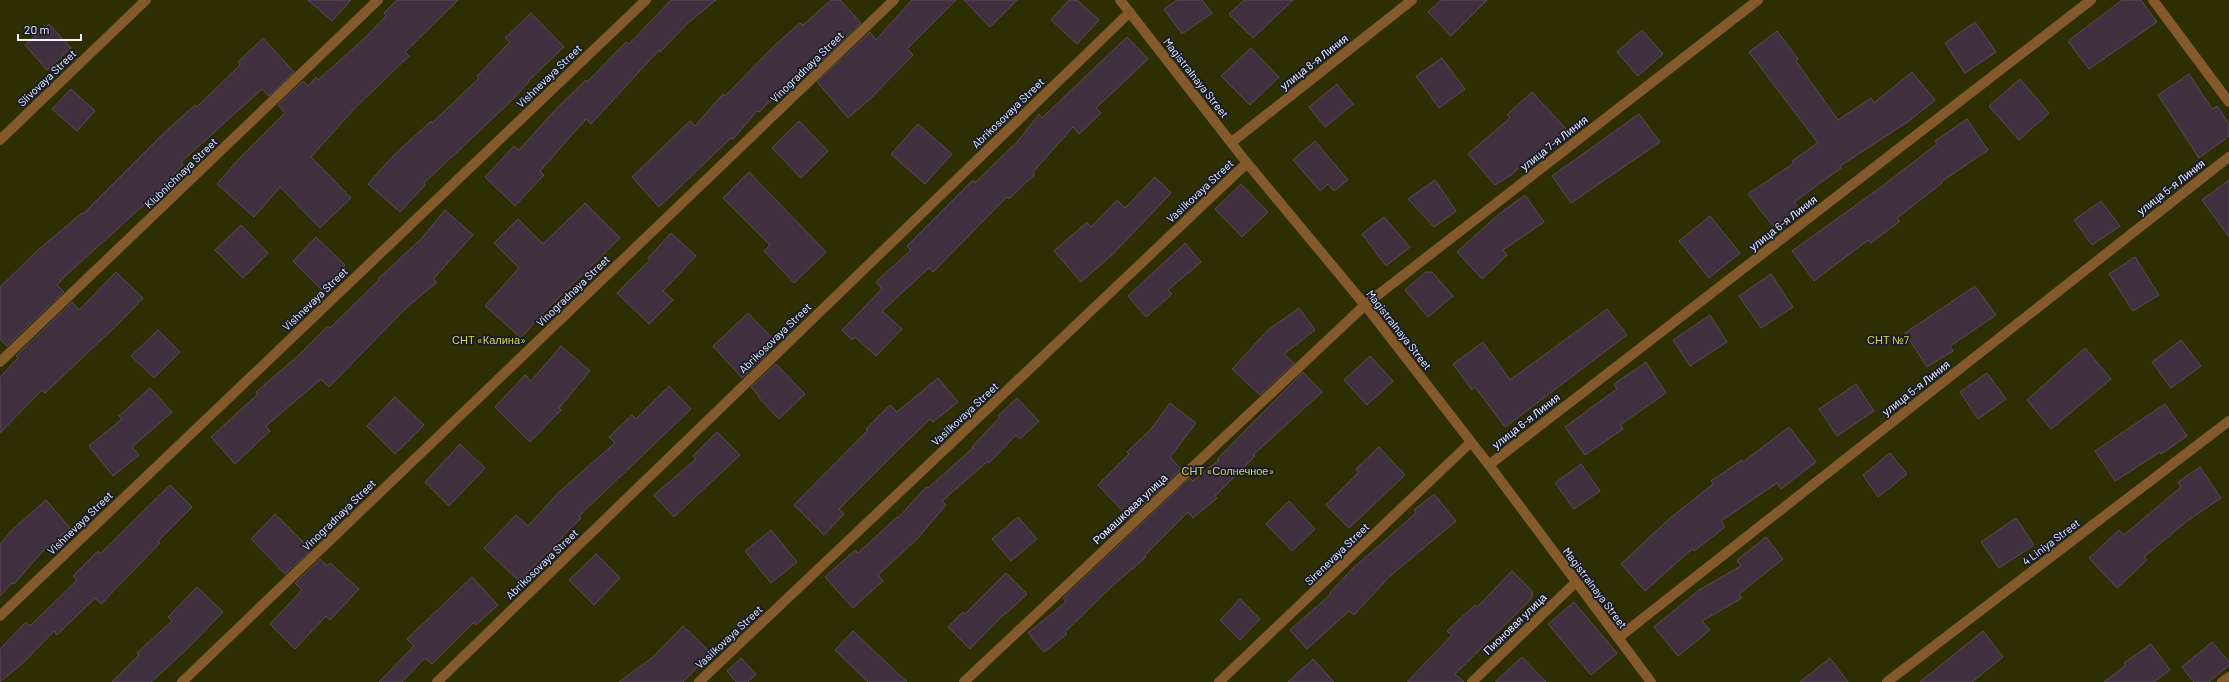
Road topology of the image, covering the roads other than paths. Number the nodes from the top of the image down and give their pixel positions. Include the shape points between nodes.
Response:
1 (146, 0) edge
2 (378, 0) edge
3 (646, 0) edge
4 (894, 0) edge
5 (1120, 0) edge
6 (1412, 0) edge
7 (1758, 0) edge
8 (2091, 0) edge
9 (2153, 0) edge
10 (1130, 12) junction
11 (2229, 102) edge
12 (0, 140) edge
13 (1232, 142) junction
14 (2229, 156) edge
15 (1247, 163) junction
16 (1365, 305) junction
17 (0, 362) edge
18 (2229, 421) edge
19 (1471, 442) junction
20 (1489, 465) junction
21 (1575, 583) junction
22 (0, 616) edge
23 (1618, 638) junction
24 (2229, 677) edge
25 (182, 682) edge
26 (437, 682) edge
27 (699, 682) edge
28 (964, 682) edge
29 (1219, 682) edge
30 (1472, 682) edge
31 (1651, 682) edge
32 (1887, 682) edge
33 (2222, 682) edge

1 - 12 street, Slivovaya Street
2 - 17 street, Klubnichnaya Street
3 - 22 street, Vishnevaya Street
4 - 25 street, Vinogradnaya Street
5 - 10 street, Magistralnaya Street
6 - 13 street, улица 8-я Линия
7 - 16 street, улица 7-я Линия
8 - 20 street, улица 6-я Линия
9 - 11 street
10 - 13 street, Magistralnaya Street
10 - 26 street, Abrikosovaya Street
13 - 15 street, Magistralnaya Street
14 - 23 street, улица 5-я Линия
15 - 16 street, Magistralnaya Street
15 - 27 street, Vasilkovaya Street
16 - 19 street, Magistralnaya Street
16 - 28 street, Ромашковая улица
18 - 32 street, 4 Liniya Street
19 - 20 street, Magistralnaya Street
19 - 29 street, Sirenevaya Street
20 - 21 street, Magistralnaya Street
21 - 23 street, Magistralnaya Street
21 - 30 street, Пионовая улица
23 - 31 street, Magistralnaya Street
24 - 33 street

